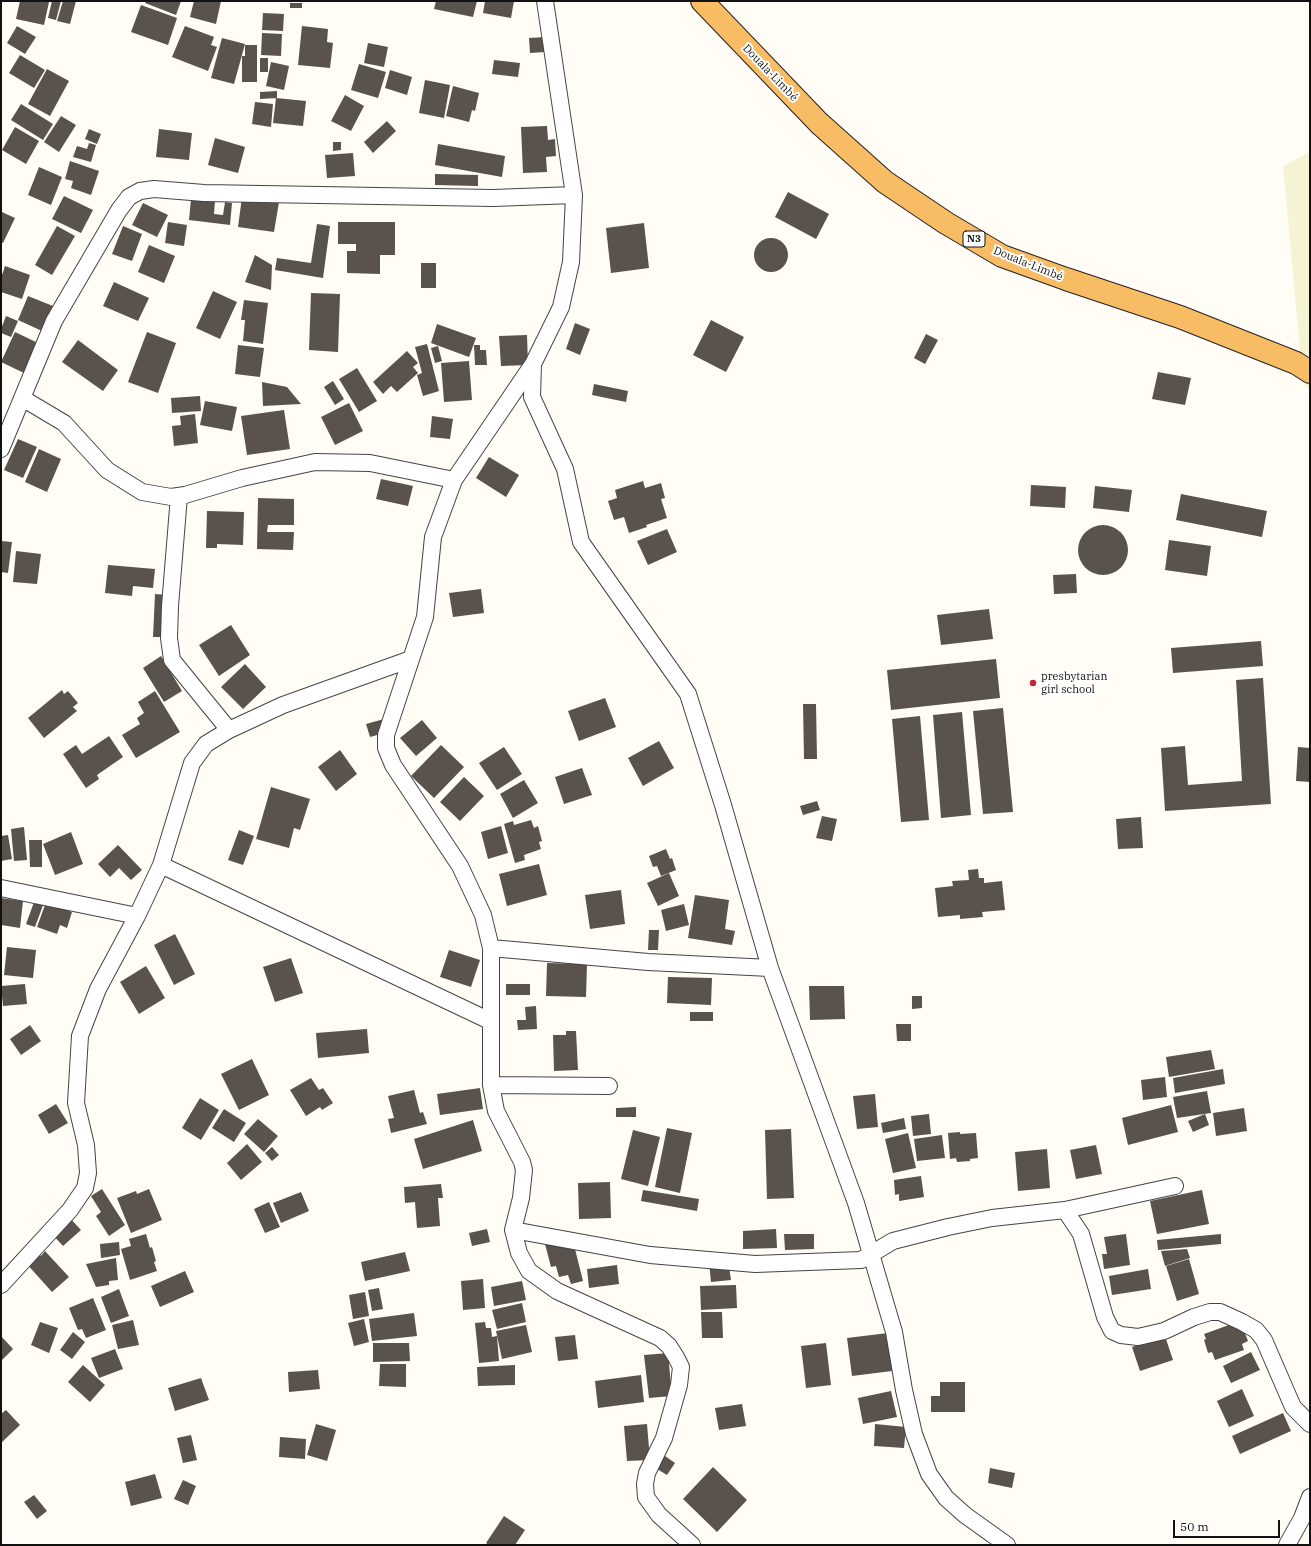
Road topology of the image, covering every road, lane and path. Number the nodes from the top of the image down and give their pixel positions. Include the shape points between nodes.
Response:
1 (545, 1) edge
2 (702, 1) edge
3 (574, 195) junction
4 (533, 364) junction
5 (1310, 372) edge
6 (22, 398) junction
7 (1, 449) edge
8 (454, 480) junction
9 (179, 496) junction
10 (411, 659) junction
11 (229, 730) junction
12 (161, 865) junction
13 (1, 888) edge
14 (137, 916) junction
15 (491, 948) junction
16 (770, 968) junction
17 (490, 1021) junction
18 (491, 1085) junction
19 (610, 1086) dead end
20 (1175, 1186) dead end
21 (1065, 1210) junction
22 (514, 1230) junction
23 (872, 1254) junction
24 (1, 1285) edge
25 (1310, 1424) edge
26 (1310, 1497) edge
27 (692, 1545) edge
28 (1008, 1545) edge
29 (1287, 1545) edge

1 - 3 street
2 - 5 highway, Douala-Limbé / N3 via 819,123 885,182 946,222 1002,256 1180,317 1296,363
3 - 4 street via 571,262 561,307
3 - 6 street via 493,198 204,193 154,189 140,191 129,198 119,210 54,321
4 - 8 street
4 - 16 street via 532,397 564,469 581,542 688,694
6 - 7 street
6 - 9 street via 64,423 107,470 142,492
8 - 9 street via 370,463 316,462 242,478
8 - 10 street via 433,537 425,616
9 - 11 street via 170,606 169,638 172,660
10 - 11 street via 283,705
10 - 15 street via 386,735 386,748 393,765 460,866 483,915
11 - 12 street via 206,744 192,763
12 - 14 street
12 - 17 street
13 - 14 street
14 - 24 street via 98,989 80,1036 76,1103 86,1145 88,1173 85,1188 70,1210
15 - 16 street via 648,962
15 - 17 street
16 - 23 street via 856,1203
17 - 18 street
18 - 19 street
18 - 22 street via 496,1111 524,1170
20 - 21 street
21 - 23 street via 992,1218 948,1227 893,1241
21 - 25 street via 1081,1234 1105,1317 1112,1331 1138,1337 1164,1331 1210,1312 1220,1312 1256,1330 1264,1340 1293,1407
22 - 23 street via 650,1255 755,1264 861,1260
22 - 27 street via 519,1253 529,1271 557,1291 660,1338 676,1357 681,1367 679,1385 664,1438 647,1473 646,1497 659,1515
23 - 28 street via 894,1332 914,1434 929,1474 946,1498 965,1515
26 - 29 street

